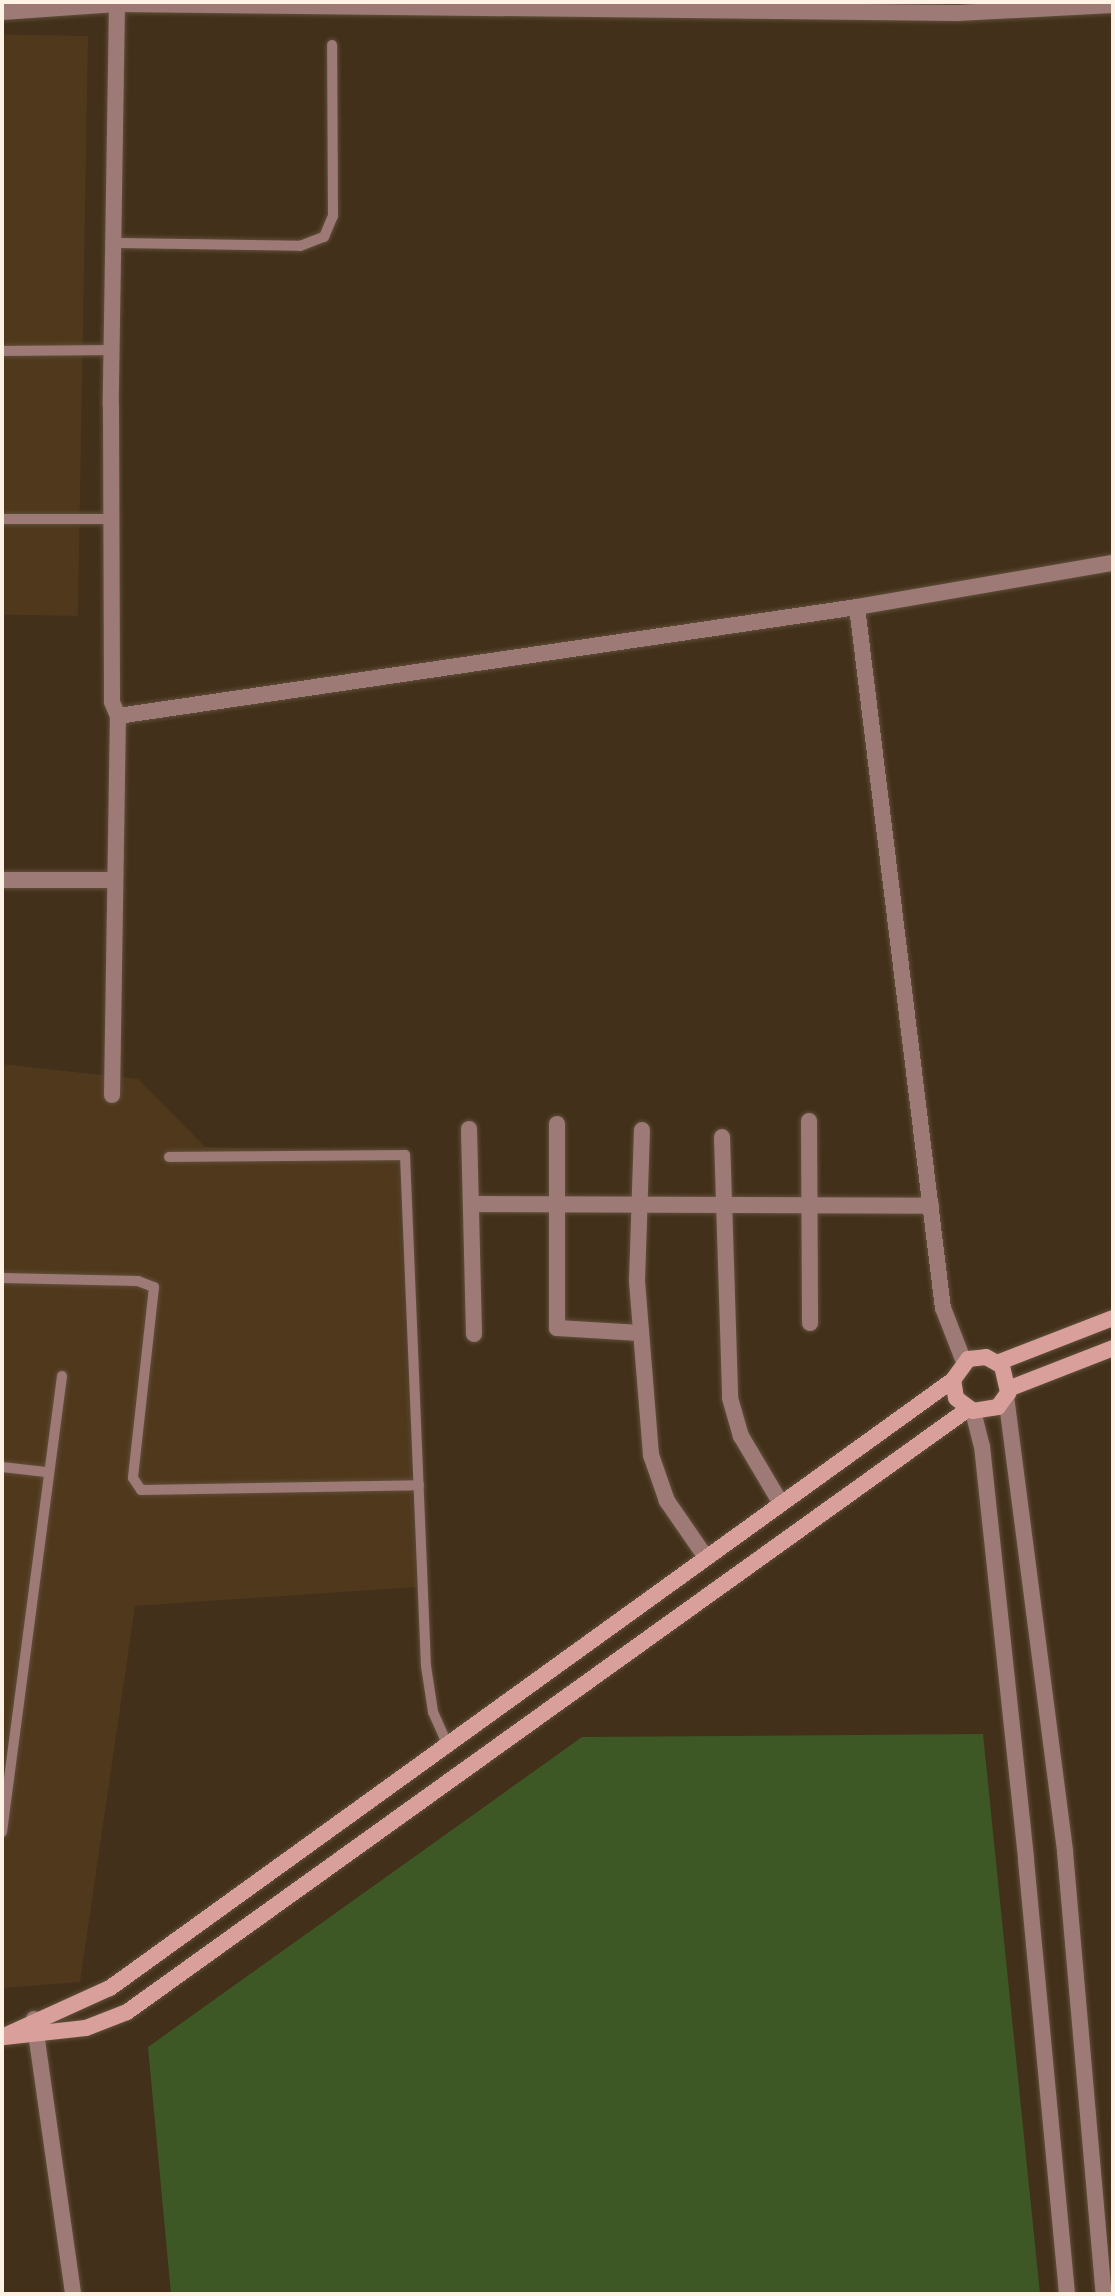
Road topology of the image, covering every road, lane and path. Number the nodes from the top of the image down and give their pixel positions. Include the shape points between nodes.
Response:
1 (117, 3) edge
2 (1113, 5) edge
3 (2, 12) edge
4 (332, 45) dead end
5 (118, 243) junction
6 (113, 350) junction
7 (2, 351) edge
8 (2, 519) edge
9 (112, 519) junction
10 (1113, 563) edge
11 (857, 607) junction
12 (118, 716) junction
13 (2, 880) edge
14 (113, 880) junction
15 (112, 1095) dead end
16 (809, 1121) dead end
17 (557, 1124) dead end
18 (469, 1129) dead end
19 (642, 1130) dead end
20 (722, 1137) dead end
21 (169, 1157) dead end
22 (471, 1204) junction
23 (556, 1204) junction
24 (639, 1205) junction
25 (723, 1205) junction
26 (808, 1205) junction
27 (931, 1206) junction
28 (2, 1278) edge
29 (1113, 1318) edge
30 (810, 1323) dead end
31 (640, 1333) junction
32 (474, 1334) dead end
33 (1113, 1348) edge
34 (964, 1362) junction
35 (997, 1363) junction
36 (62, 1376) dead end
37 (953, 1380) junction
38 (1007, 1393) junction
39 (971, 1410) junction
40 (2, 1467) edge
41 (46, 1472) junction
42 (419, 1485) junction
43 (780, 1502) junction
44 (705, 1556) junction
45 (447, 1744) junction
46 (2, 1832) edge
47 (34, 2018) junction
48 (3, 2037) edge
49 (38, 2037) junction
50 (1113, 2148) edge
51 (1094, 2150) junction
52 (73, 2294) edge
53 (1067, 2294) edge
54 (1104, 2294) edge

1 - 2 street via 941,13
1 - 3 street
1 - 5 street
4 - 5 lane via 333,216 324,237 300,246
5 - 6 street
6 - 7 lane
6 - 9 street
8 - 9 lane
9 - 12 street via 112,702
10 - 11 street
11 - 12 street
11 - 27 street
12 - 14 street
13 - 14 street
14 - 15 street
16 - 26 street
17 - 23 street
18 - 22 street
19 - 24 street
20 - 25 street
21 - 42 lane via 405,1155
22 - 23 street
22 - 32 street
23 - 24 street
23 - 31 street via 557,1328 566,1333
24 - 25 street
24 - 31 street
25 - 26 street
25 - 43 street via 734,1418
26 - 27 street
26 - 30 street
27 - 34 street via 943,1308
28 - 42 lane via 138,1281 154,1287 133,1478 141,1490
29 - 35 main road
31 - 44 street via 656,1479
33 - 38 main road
34 - 35 main road via 977,1356
34 - 37 main road
35 - 38 main road
36 - 41 lane
37 - 39 main road via 956,1398
37 - 43 main road
38 - 39 main road via 998,1407
38 - 51 street via 1065,1852
39 - 49 main road via 127,2012 86,2028
39 - 53 street via 982,1446
40 - 41 lane
41 - 46 lane
42 - 45 lane via 428,1690
43 - 44 main road
44 - 45 main road
45 - 47 main road via 110,1988
47 - 48 main road
47 - 49 street
48 - 49 main road
49 - 52 street
50 - 51 street
51 - 54 street

